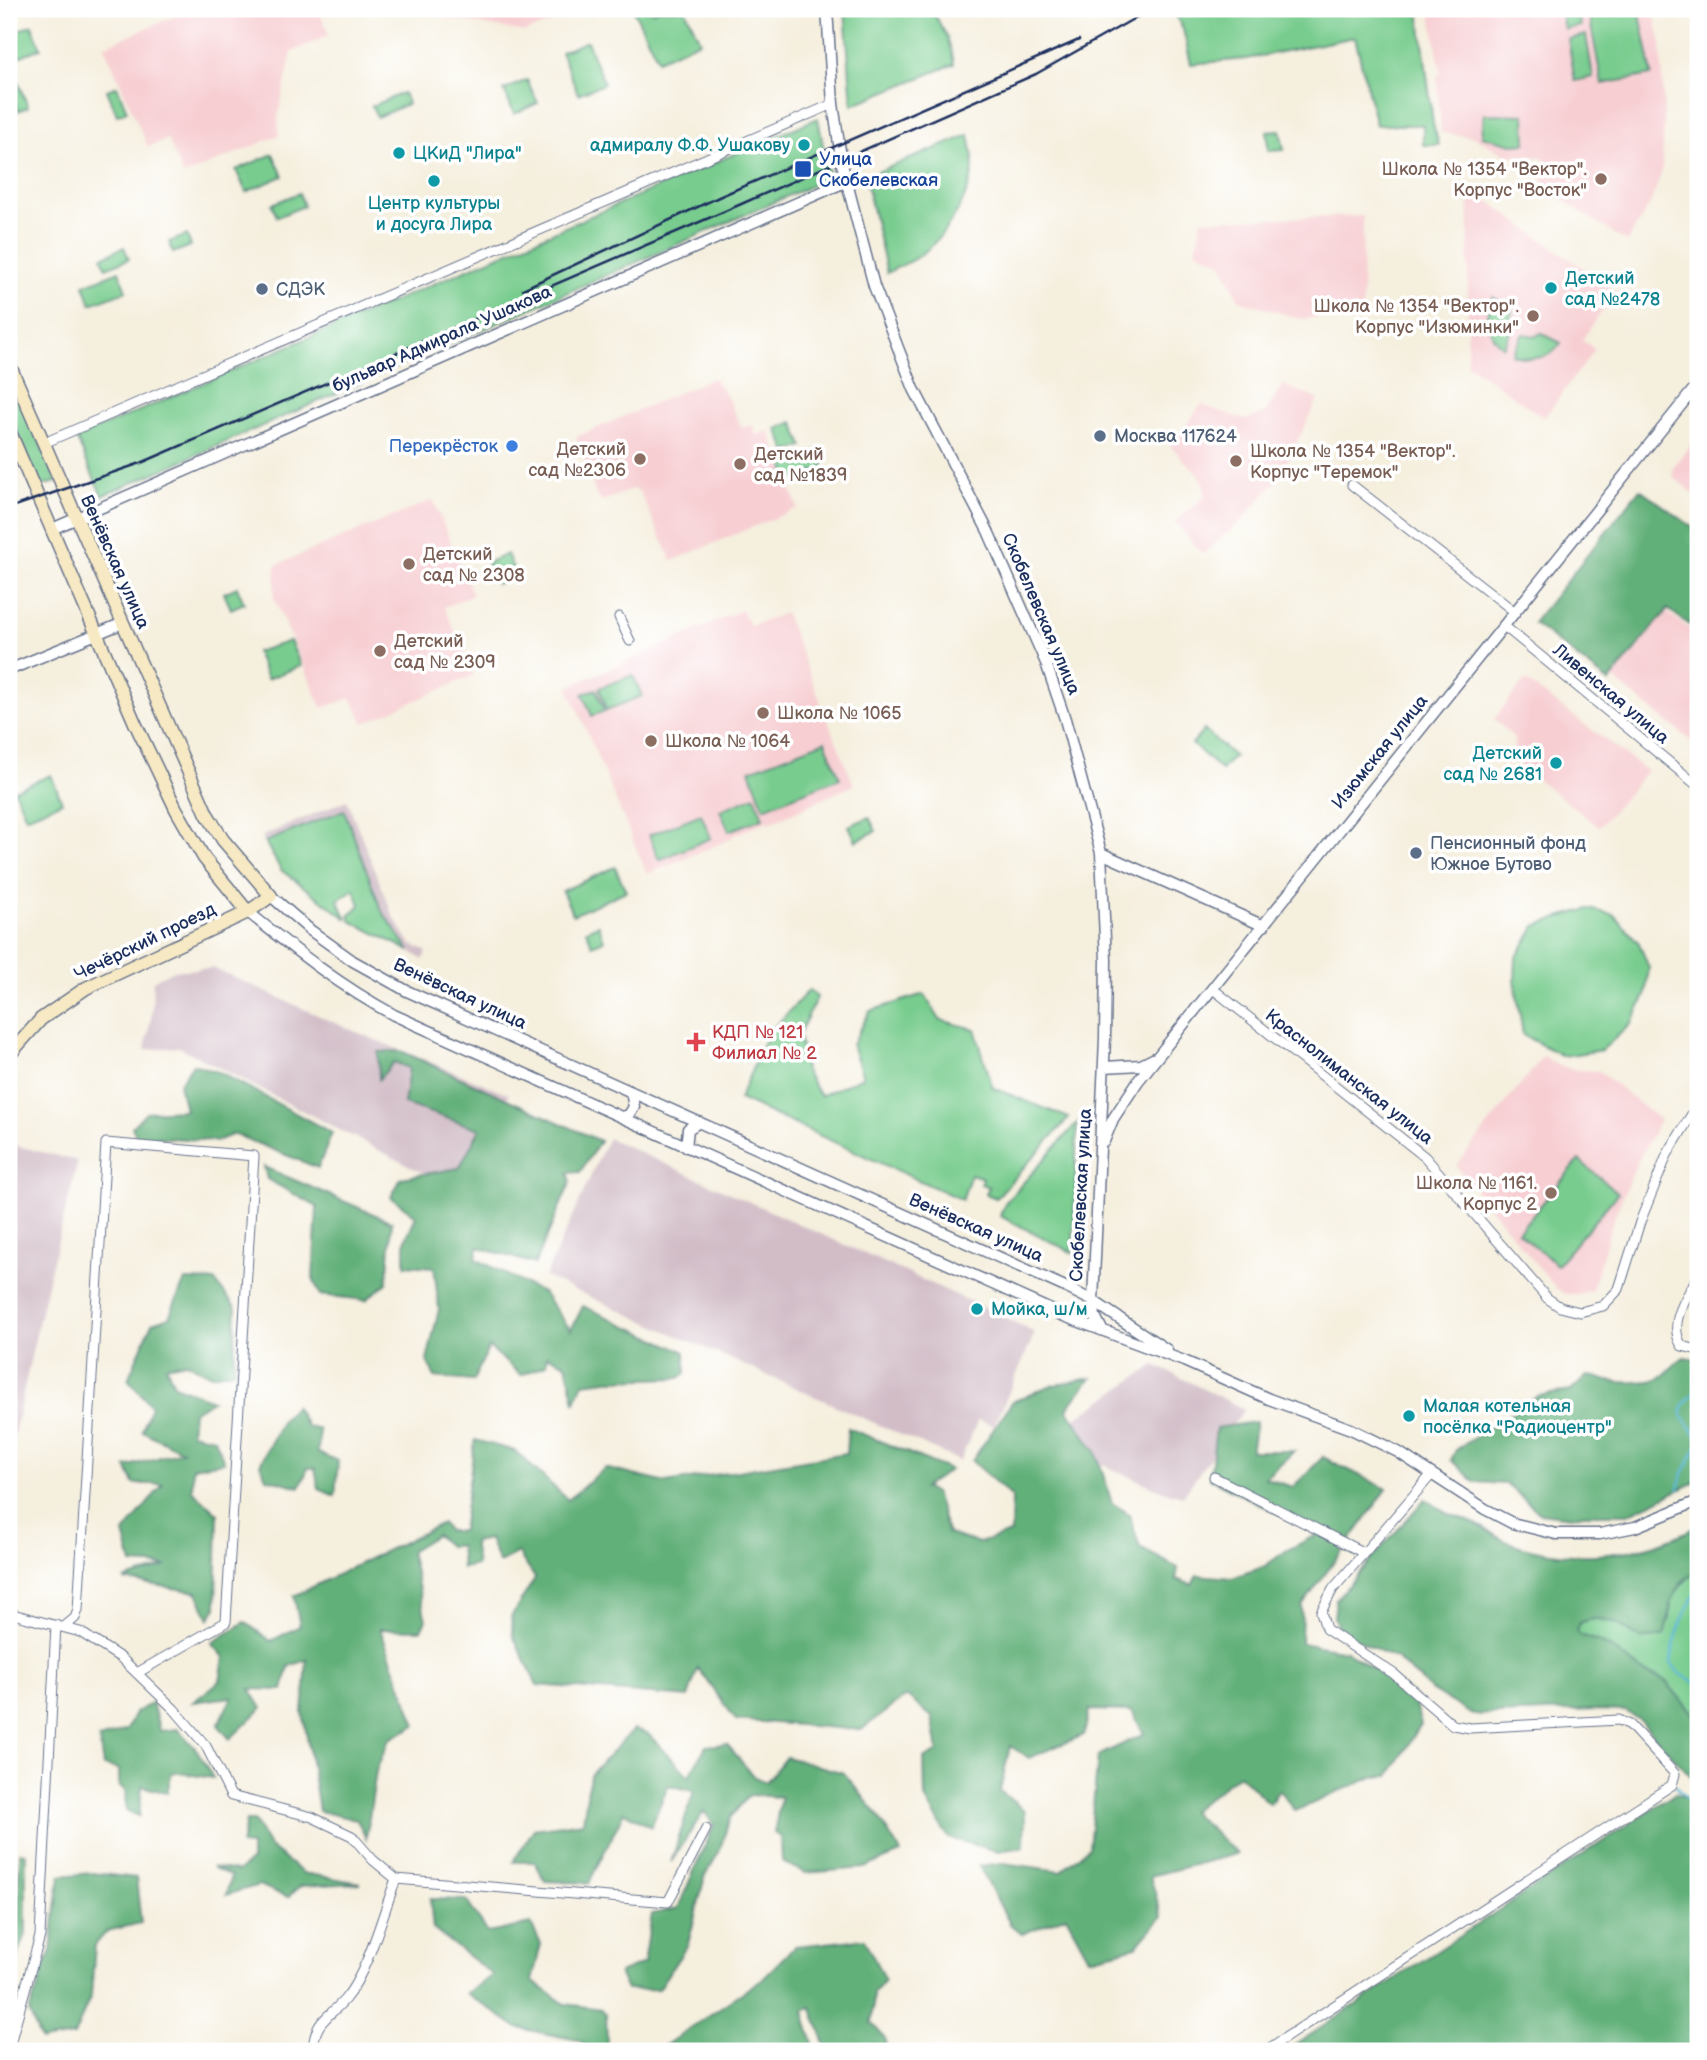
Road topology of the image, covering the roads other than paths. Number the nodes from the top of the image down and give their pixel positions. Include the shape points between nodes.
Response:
1 (827, 9) edge
2 (833, 104) junction
3 (845, 182) junction
4 (9, 364) edge
5 (1698, 383) edge
6 (9, 430) edge
7 (44, 443) junction
8 (1352, 485) dead end
9 (76, 518) junction
10 (52, 529) junction
11 (1515, 612) junction
12 (619, 617) dead end
13 (123, 623) junction
14 (1504, 626) junction
15 (96, 634) junction
16 (630, 641) dead end
17 (9, 670) edge
18 (1698, 786) edge
19 (1101, 853) junction
20 (271, 896) junction
21 (248, 912) junction
22 (1264, 926) junction
23 (1213, 989) junction
24 (9, 1055) edge
25 (1159, 1056) junction
26 (1104, 1067) junction
27 (631, 1092) junction
28 (1698, 1104) edge
29 (622, 1117) junction
30 (699, 1122) junction
31 (687, 1147) junction
32 (1100, 1150) junction
33 (1095, 1267) junction
34 (1698, 1276) edge
35 (1065, 1287) junction
36 (1093, 1301) junction
37 (1064, 1316) junction
38 (1102, 1330) junction
39 (1698, 1350) edge
40 (1184, 1361) junction
41 (1432, 1474) junction
42 (1214, 1477) dead end
43 (1698, 1501) edge
44 (1364, 1553) junction
45 (9, 1612) edge
46 (60, 1626) junction
47 (137, 1673) junction
48 (706, 1829) dead end
49 (396, 1879) junction
50 (9, 2047) edge
51 (293, 2051) edge
52 (313, 2051) edge
53 (1265, 2051) edge

1 - 2 street, Скобелевская улица
2 - 3 street, Скобелевская улица
2 - 7 street
3 - 9 street, бульвар Адмирала Ушакова
3 - 19 street, Скобелевская улица via 874,286 914,390 984,524 1046,663
4 - 7 main road, Венёвская улица
5 - 11 street, Изюмская улица
6 - 10 main road, Венёвская улица
7 - 9 main road, Венёвская улица
8 - 11 street
9 - 10 street, бульвар Адмирала Ушакова
9 - 13 main road, Венёвская улица
10 - 15 main road, Венёвская улица
11 - 14 street, Изюмская улица
12 - 16 street
13 - 15 street
13 - 20 main road, Венёвская улица via 207,814
14 - 18 street, Ливенская улица
14 - 22 street, Изюмская улица
15 - 17 street
15 - 21 main road, Венёвская улица via 176,809 204,858
19 - 22 street
19 - 26 street, Скобелевская улица
20 - 21 main road, Чечёрский проезд
20 - 27 street, Венёвская улица via 353,961 407,991
21 - 24 main road, Чечёрский проезд via 86,988 41,1018
21 - 29 street, Венёвская улица via 359,996
22 - 23 street, Изюмская улица
23 - 25 street, Изюмская улица
23 - 28 street, Краснолиманская улица via 1425,1157 1546,1298 1580,1312 1603,1306 1619,1289 1667,1154
25 - 26 street via 1141,1065
25 - 32 street, Изюмская улица via 1113,1119
26 - 32 street, Скобелевская улица
27 - 29 street via 634,1107
27 - 30 street, Венёвская улица
29 - 31 street, Венёвская улица
30 - 31 street via 688,1129
30 - 35 street, Венёвская улица
31 - 37 street, Венёвская улица
32 - 33 street, Скобелевская улица
33 - 35 street via 1085,1284
33 - 36 street, Скобелевская улица
34 - 39 street via 1675,1324 1682,1346
35 - 36 street, Венёвская улица
36 - 37 street via 1085,1315
36 - 38 street
36 - 40 street, Венёвская улица
37 - 38 street, Венёвская улица
38 - 40 street, Венёвская улица
40 - 41 street, Венёвская улица via 1351,1429
41 - 43 street, Венёвская улица via 1512,1523 1556,1534 1618,1531
41 - 44 street
42 - 44 street
44 - 53 street via 1333,1589 1321,1612 1326,1629 1394,1674 1453,1725 1470,1728 1619,1720 1630,1725 1675,1774 1672,1784
45 - 46 street
46 - 47 street via 80,1632
46 - 47 street via 75,1618 78,1610 106,1143 254,1156 226,1622
46 - 50 street via 40,1936
47 - 49 street via 206,1746 231,1796 312,1817 352,1836
48 - 49 street via 668,1902
49 - 52 street via 363,1970 346,1998 322,2019 313,2038
51 - 52 street

